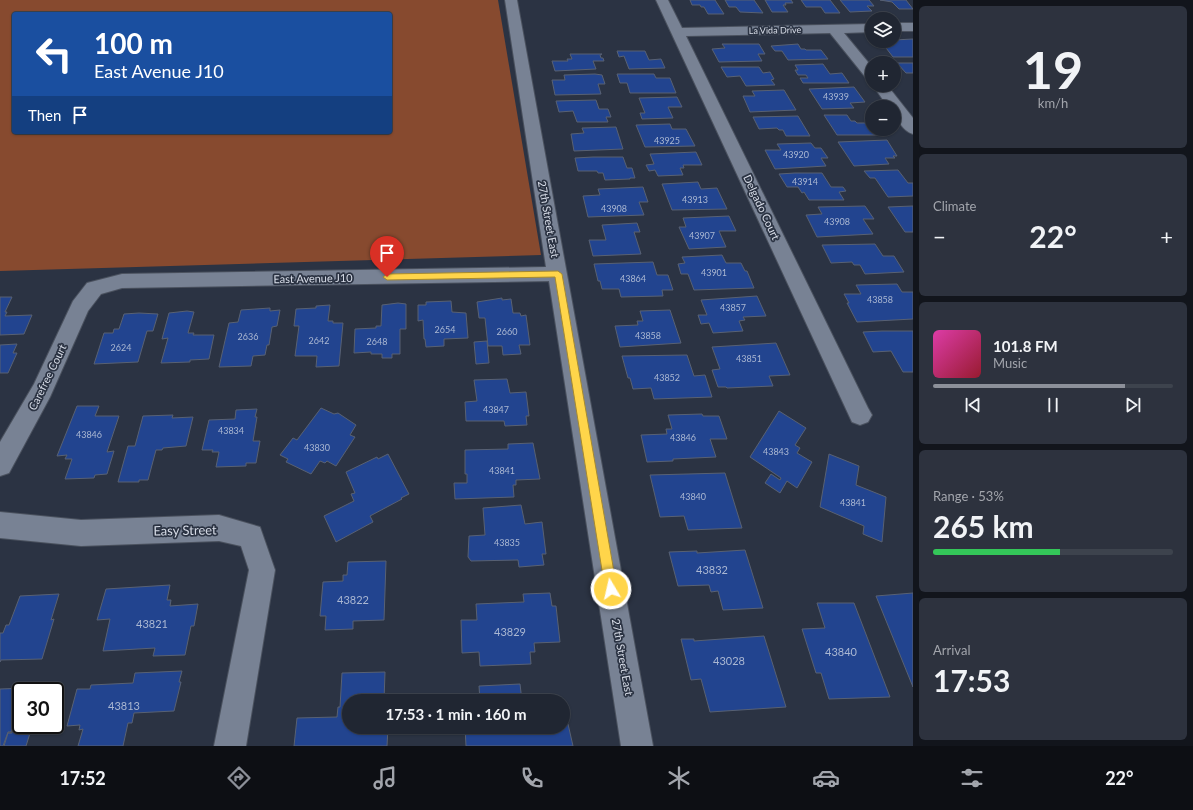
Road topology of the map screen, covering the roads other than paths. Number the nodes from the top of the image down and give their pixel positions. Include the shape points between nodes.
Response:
1 (511, 0) edge
2 (662, 0) edge
3 (901, 27) edge
4 (913, 27) edge
5 (834, 28) junction
6 (865, 28) edge
7 (678, 32) junction
8 (865, 67) edge
9 (884, 92) edge
10 (913, 129) edge
11 (558, 274) junction
12 (94, 288) joint
13 (860, 415) dead end
14 (0, 465) edge
15 (0, 525) edge
16 (230, 746) edge
17 (638, 746) edge

1 - 11 street, 27th Street East
2 - 7 street, Delgado Court
3 - 4 street
5 - 6 street, La Vida Drive
5 - 7 street, La Vida Drive
5 - 8 street
7 - 13 street, Delgado Court
9 - 10 street
11 - 12 street, East Avenue J10 via 122,281
11 - 17 street, 27th Street East
12 - 14 street, Carefree Court via 80,307 42,390
15 - 16 street, Easy Street via 81,532 219,528 251,536 262,570

